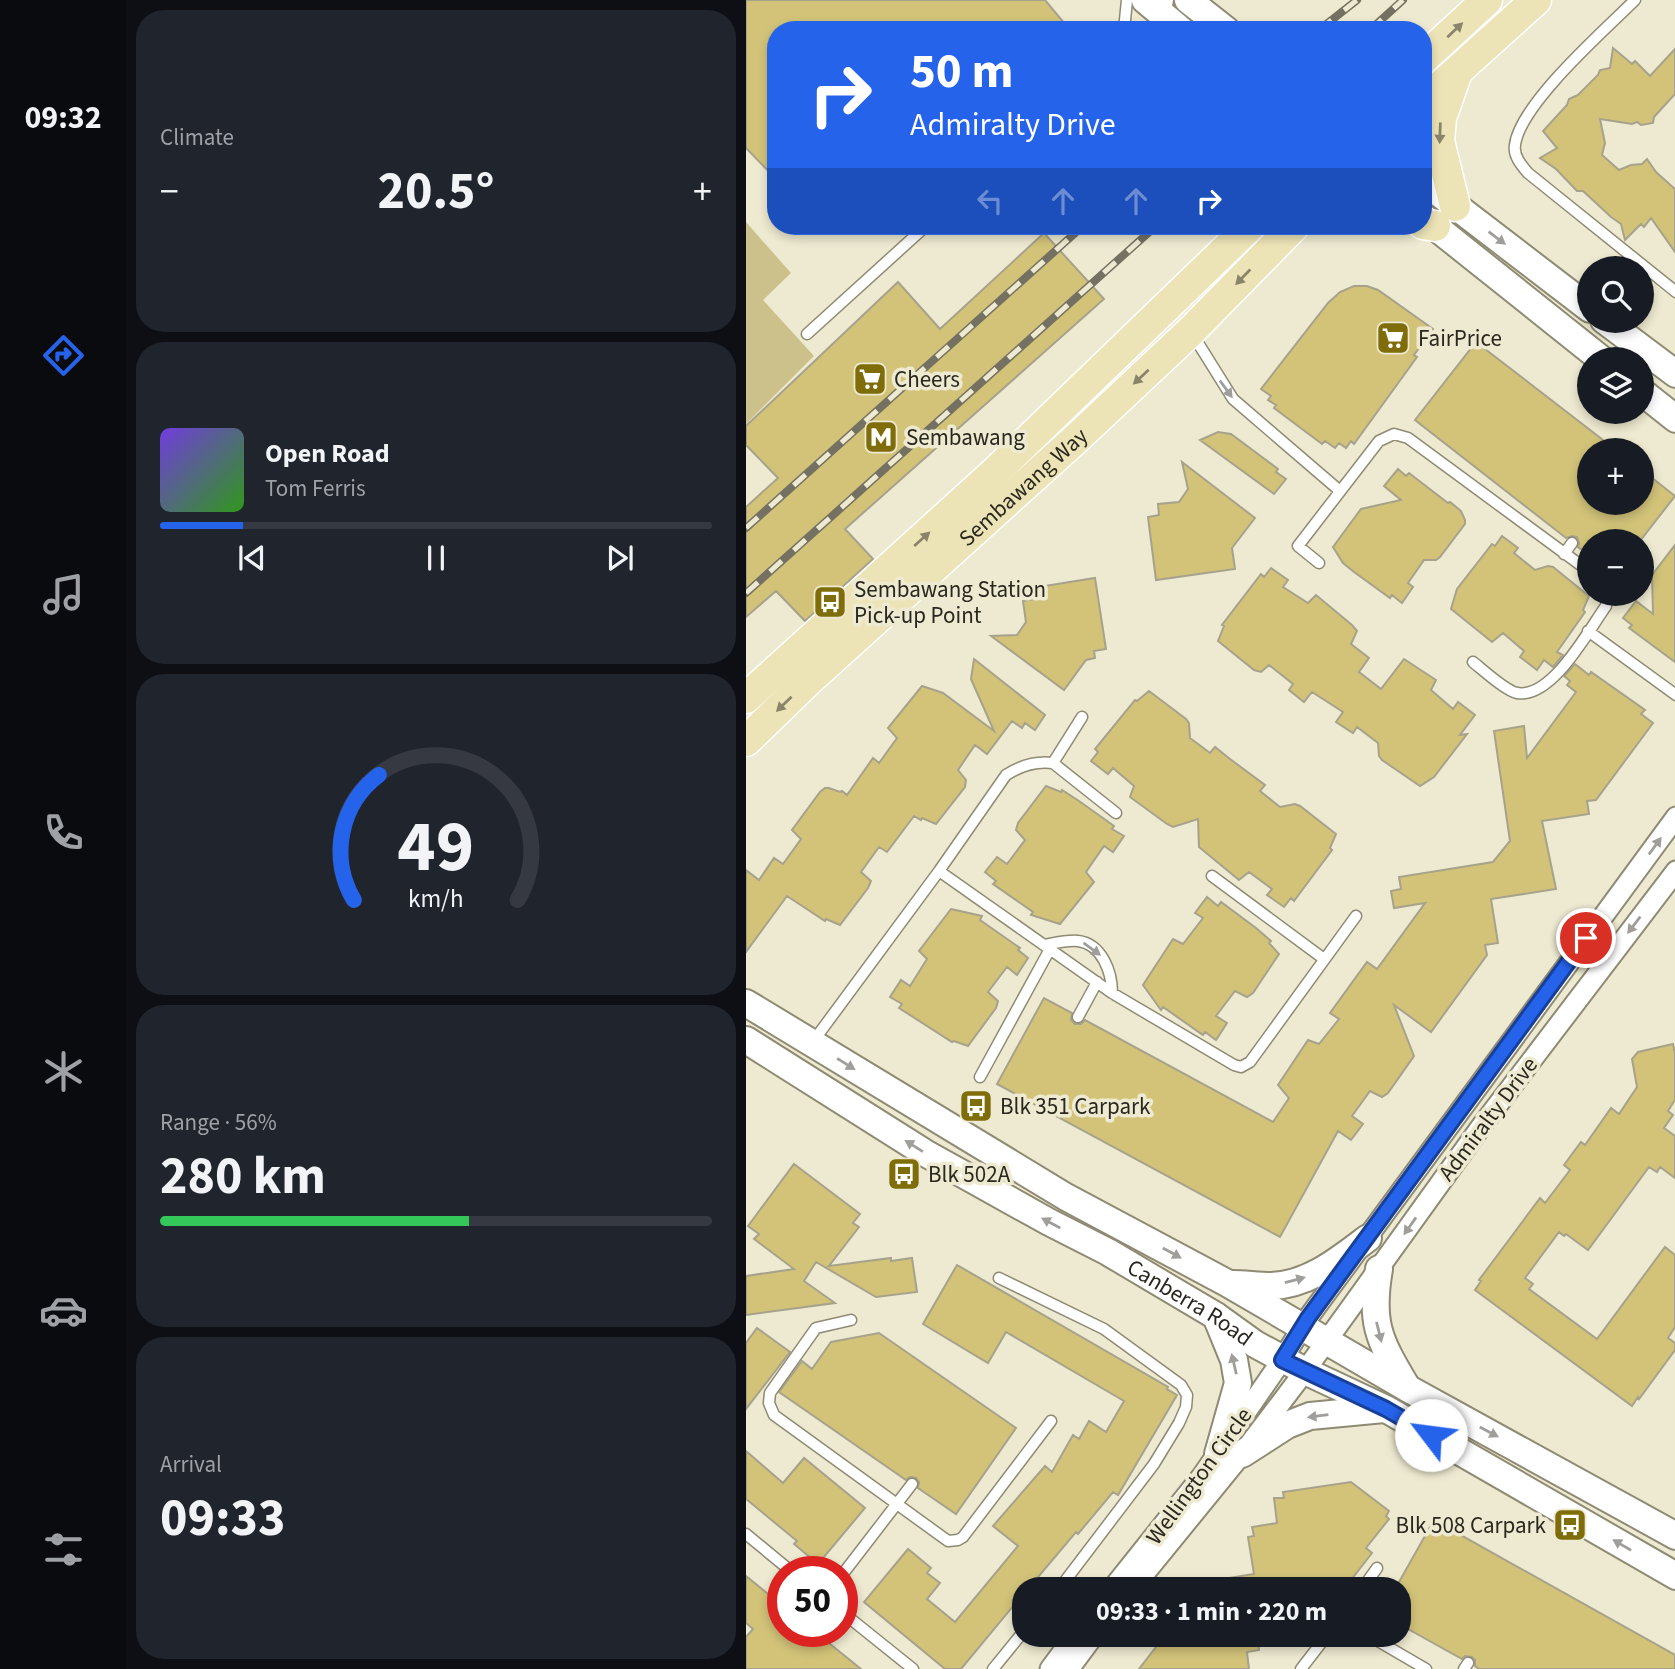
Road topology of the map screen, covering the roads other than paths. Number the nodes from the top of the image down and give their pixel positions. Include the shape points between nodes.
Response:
1 (1127, 0) edge
2 (1188, 0) edge
3 (1487, 0) edge
4 (1536, 0) edge
5 (1635, 0) edge
6 (1124, 21) edge
7 (1215, 21) edge
8 (1432, 51) edge
9 (1459, 68) junction
10 (1432, 94) edge
11 (1434, 218) edge
12 (916, 235) edge
13 (1241, 235) edge
14 (1288, 235) edge
15 (1675, 292) edge
16 (1577, 301) edge
17 (1191, 331) junction
18 (1621, 333) edge
19 (807, 334) dead end
20 (1587, 347) edge
21 (1675, 374) edge
22 (1654, 402) edge
23 (1675, 419) edge
24 (1340, 491) junction
25 (1572, 543) dead end
26 (1564, 554) junction
27 (1319, 563) dead end
28 (1577, 563) edge
29 (1606, 606) edge
30 (1588, 631) junction
31 (1473, 662) dead end
32 (1675, 695) edge
33 (746, 698) edge
34 (1082, 717) dead end
35 (746, 741) edge
36 (1053, 763) junction
37 (1116, 813) dead end
38 (1675, 817) edge
39 (939, 871) junction
40 (1675, 871) edge
41 (1212, 876) dead end
42 (1356, 916) dead end
43 (1047, 947) junction
44 (1324, 959) junction
45 (1097, 982) junction
46 (1112, 993) junction
47 (746, 1003) edge
48 (1078, 1017) dead end
49 (746, 1040) edge
50 (811, 1043) junction
51 (980, 1077) dead end
52 (1368, 1238) junction
53 (1379, 1269) junction
54 (999, 1278) dead end
55 (1227, 1283) junction
56 (1216, 1316) junction
57 (851, 1320) dead end
58 (1304, 1327) junction
59 (1328, 1341) junction
60 (1294, 1366) junction
61 (1407, 1388) junction
62 (1386, 1409) junction
63 (1051, 1421) dead end
64 (1230, 1454) junction
65 (912, 1484) dead end
66 (896, 1504) junction
67 (746, 1534) edge
68 (1675, 1535) edge
69 (773, 1556) edge
70 (856, 1556) edge
71 (1377, 1568) dead end
72 (1675, 1576) edge
73 (1068, 1577) edge
74 (1122, 1577) edge
75 (1141, 1577) edge
76 (1371, 1577) edge
77 (858, 1625) edge
78 (1012, 1646) edge
79 (1066, 1647) edge
80 (1085, 1647) edge
81 (1318, 1647) edge
82 (1388, 1647) edge
83 (913, 1669) edge
84 (993, 1669) edge
85 (1050, 1669) edge
86 (1069, 1669) edge
87 (1301, 1669) edge
88 (1426, 1669) edge

1 - 6 lane
2 - 7 main road
8 -> 3 main road
4 - 9 main road
5 - 15 lane via 1545,90 1526,117 1514,146 1528,173
9 - 10 main road
9 -> 11 main road via 1441,118
11 -> 16 main road
11 - 20 main road
12 - 19 lane
33 -> 13 main road, Sembawang Way via 994,473
14 -> 17 main road, Sembawang Way
17 -> 24 lane via 1233,399
17 -> 35 main road, Sembawang Way
18 - 21 main road
22 - 23 main road
24 - 26 lane via 1379,441 1394,434 1408,438
24 - 27 lane via 1298,546
25 - 26 lane
26 - 28 lane
29 - 30 lane
30 - 31 lane via 1558,673 1531,693 1514,693
30 - 32 lane
34 - 36 lane
36 - 37 lane
36 - 39 lane via 1041,762 1006,775
52 -> 38 street, Admiralty Drive
39 - 43 lane
39 - 50 lane
40 -> 53 street, Admiralty Drive
41 - 44 lane
42 - 44 lane
43 - 45 lane
43 -> 46 lane via 1078,941 1088,944 1109,968
43 - 51 lane
44 - 46 lane via 1241,1067
45 - 46 lane
45 - 48 lane
47 - 50 main road, Canberra Road
56 -> 49 main road, Canberra Road via 925,1153
50 -> 55 main road, Canberra Road via 1066,1197
55 -> 52 main road via 1274,1286 1311,1276
52 - 58 street, Admiralty Drive
53 - 59 street, Admiralty Drive
53 -> 61 main road via 1377,1327
54 - 73 lane via 1104,1329 1181,1385 1188,1395 1179,1423 1154,1464
55 - 58 main road, Canberra Road
56 - 60 main road, Canberra Road
64 -> 56 main road via 1238,1383
57 - 66 lane via 816,1328 770,1393 770,1410
58 - 59 main road, Canberra Road
58 - 60 street, Admiralty Drive
59 - 60 street, Admiralty Drive
59 - 61 main road, Canberra Road
60 - 62 main road, Canberra Road
60 - 64 street, Wellington Circle
61 -> 68 main road, Canberra Road
62 -> 64 main road via 1310,1416
72 -> 62 main road, Canberra Road
63 - 66 lane via 958,1540 948,1541
64 - 74 street, Wellington Circle
64 - 75 street, Wellington Circle
65 - 66 lane
66 - 70 lane
67 - 69 lane
71 - 76 lane
77 - 83 lane
78 - 84 lane
79 - 85 street
80 - 86 street
81 - 87 lane
82 - 88 lane

